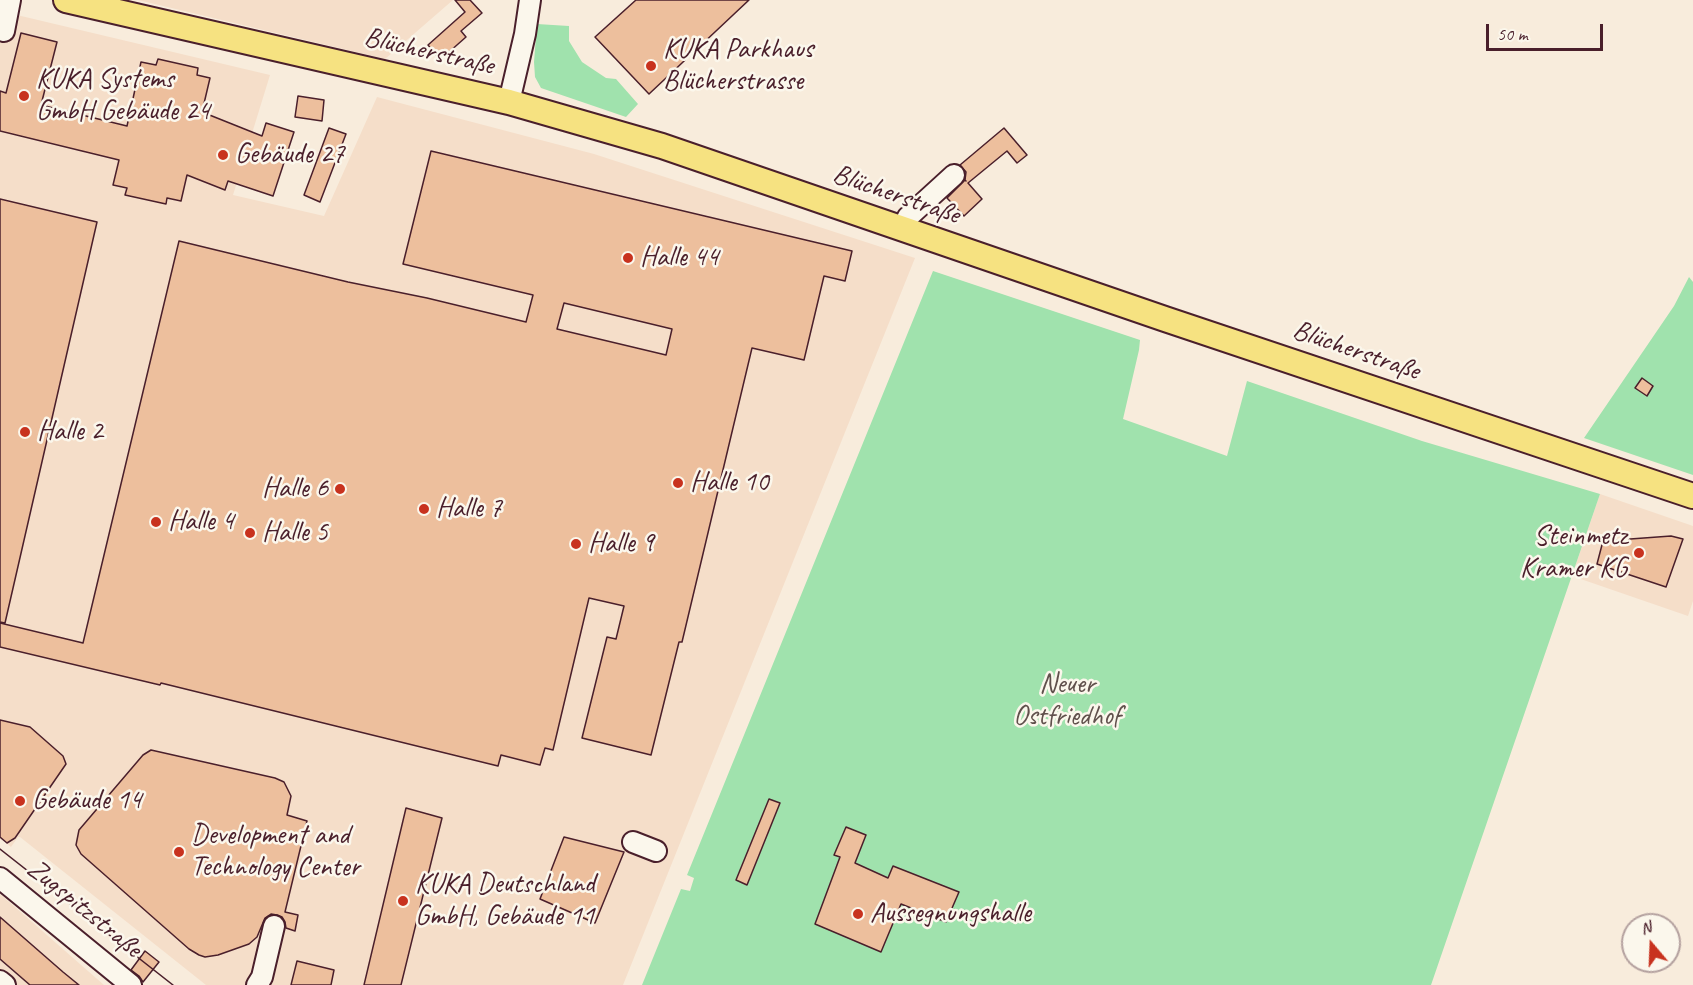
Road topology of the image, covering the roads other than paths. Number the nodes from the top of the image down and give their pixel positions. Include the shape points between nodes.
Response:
1 (10, 0) edge
2 (66, 0) edge
3 (530, 0) edge
4 (131, 7) edge
5 (0, 30) edge
6 (509, 102) junction
7 (954, 175) dead end
8 (903, 228) junction
9 (1693, 496) edge
10 (633, 842) dead end
11 (656, 851) dead end
12 (0, 878) edge
13 (274, 926) dead end
14 (0, 981) edge
15 (5, 985) edge
16 (131, 985) edge
17 (257, 985) edge

1 - 5 street via 4,31
2 - 4 main road, Blücherstraße
3 - 6 street
4 - 6 main road, Blücherstraße
6 - 8 main road, Blücherstraße via 663,146
7 - 8 street via 908,217
8 - 9 main road, Blücherstraße
10 - 11 street
12 - 16 street, Zugspitzstraße
13 - 17 street
14 - 15 street

